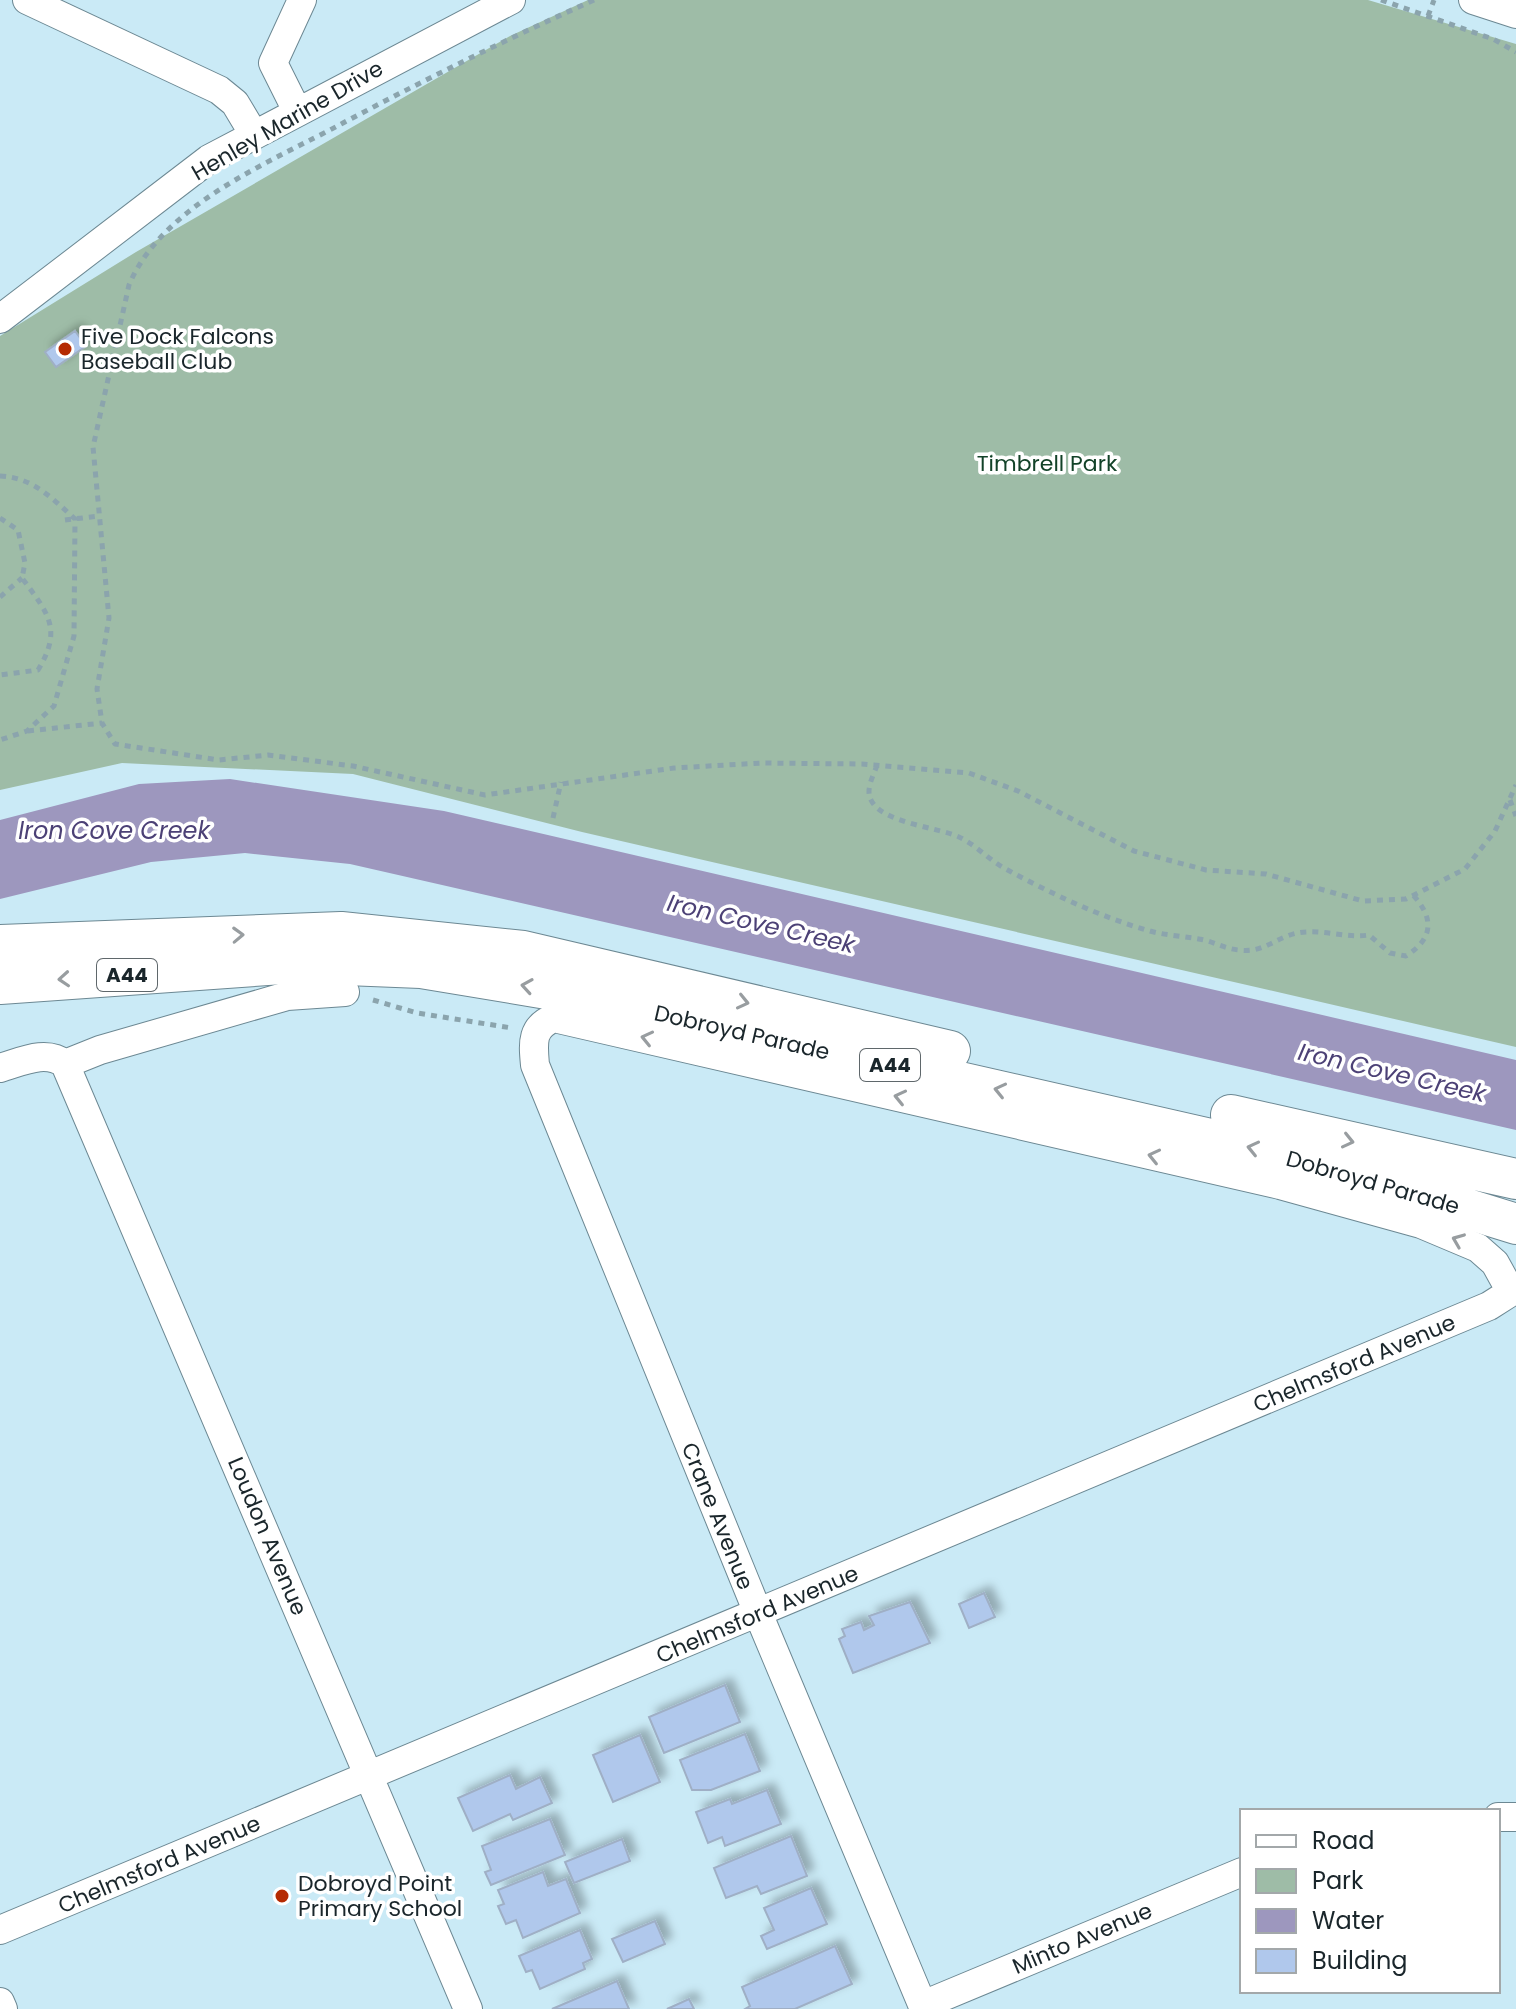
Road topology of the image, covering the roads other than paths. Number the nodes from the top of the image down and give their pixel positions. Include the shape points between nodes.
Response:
1 (27, 0) edge
2 (302, 0) edge
3 (511, 0) edge
4 (1483, 2) edge
5 (1516, 14) edge
6 (297, 111) junction
7 (253, 133) junction
8 (0, 319) edge
9 (0, 945) edge
10 (0, 984) edge
11 (345, 992) road end
12 (65, 1064) junction
13 (535, 1065) joint
14 (0, 1068) edge
15 (1516, 1179) edge
16 (1516, 1224) edge
17 (1511, 1292) joint
18 (758, 1613) junction
19 (371, 1777) junction
20 (1240, 1873) edge
21 (0, 1930) edge
22 (0, 2002) edge
23 (924, 2007) edge
24 (3, 2009) edge
25 (468, 2009) edge

1 - 7 street via 219,90 235,103
2 - 6 street via 273,63
3 - 6 street, Henley Marine Drive
4 - 5 street
6 - 7 street, Henley Marine Drive
7 - 8 street, Henley Marine Drive via 209,159
9 -> 15 highway, Dobroyd Parade / A44 via 341,932 509,949
16 -> 10 highway, Dobroyd Parade / A44 via 1295,1158 559,991 421,968 297,963
11 - 12 street via 287,996
12 - 14 street via 51,1056
12 - 19 street, Loudon Avenue
17 -> 13 street, Dobroyd Parade via 1495,1263 1478,1248 1421,1224 1280,1185 565,1019 543,1022 536,1031
13 - 18 street, Crane Avenue
17 - 18 street, Chelmsford Avenue via 1489,1306
18 - 19 street, Chelmsford Avenue
18 - 23 street, Crane Avenue
19 - 21 street, Chelmsford Avenue
19 - 25 street, Loudon Avenue
20 - 23 street, Minto Avenue
22 - 24 street

